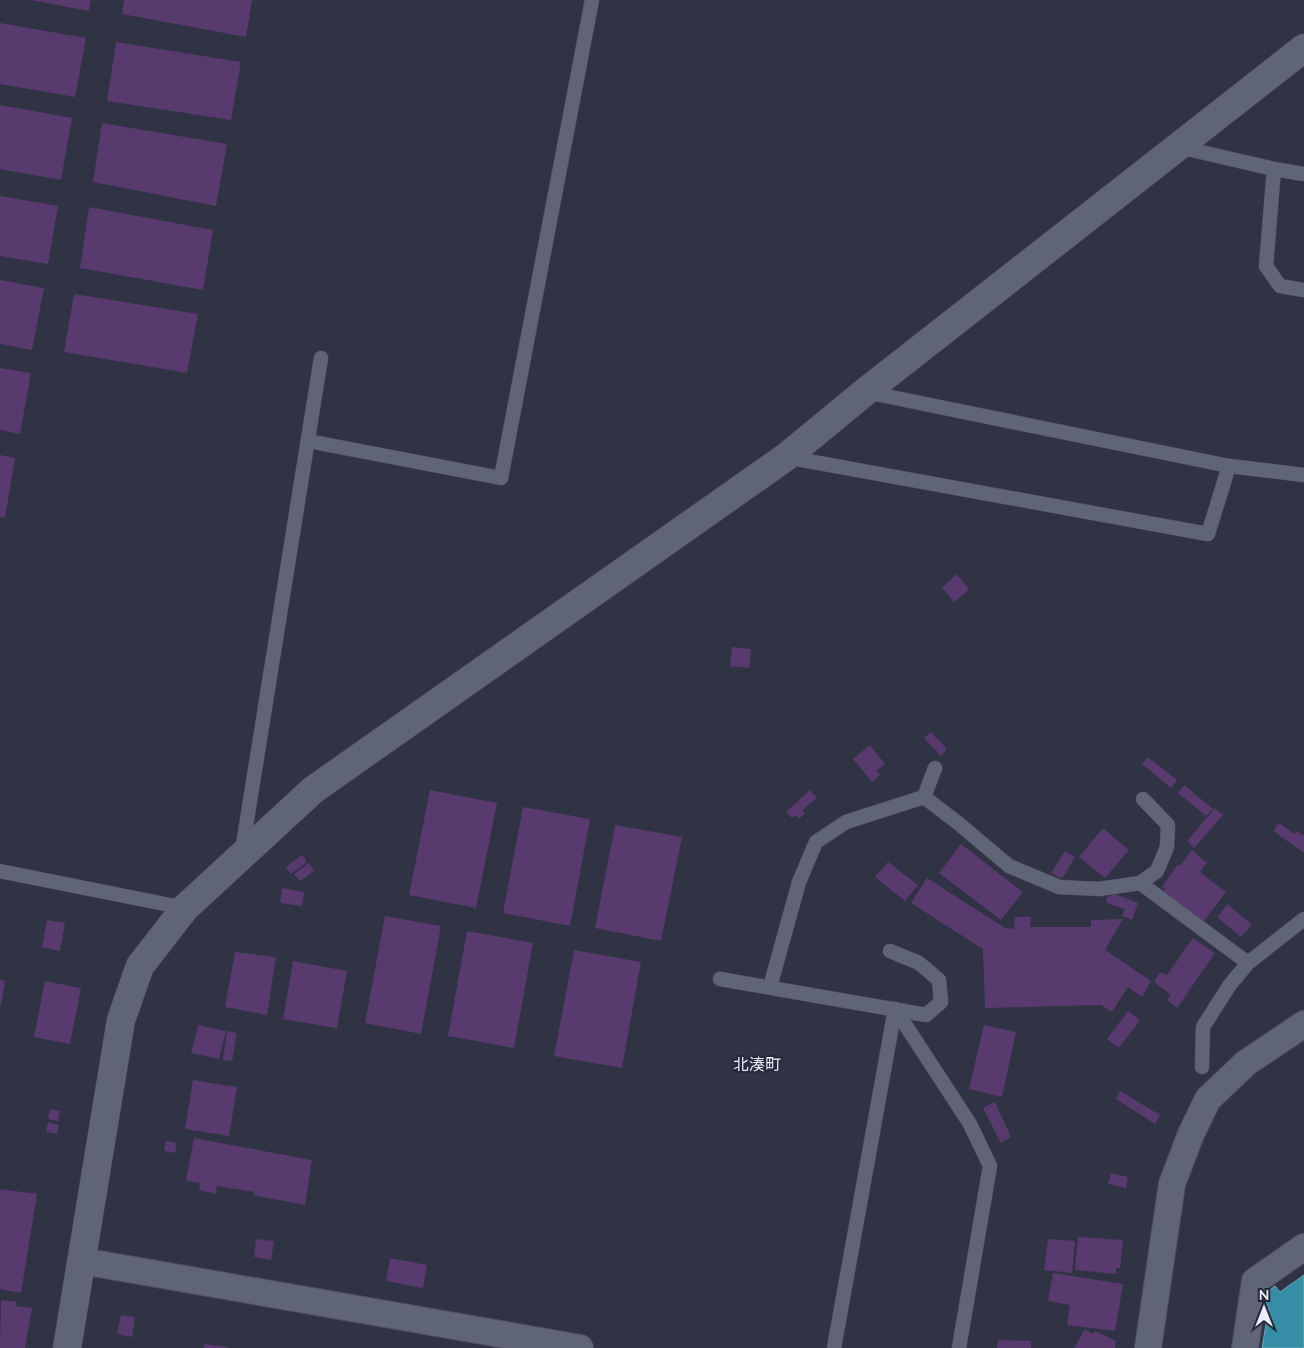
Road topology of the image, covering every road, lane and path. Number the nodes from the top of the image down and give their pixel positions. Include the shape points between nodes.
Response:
1 (592, 0) edge
2 (1304, 48) edge
3 (1179, 147) junction
4 (1274, 169) junction
5 (1304, 174) edge
6 (1304, 290) edge
7 (321, 358) dead end
8 (866, 392) junction
9 (308, 441) junction
10 (786, 456) junction
11 (1229, 466) junction
12 (1304, 475) edge
13 (935, 768) dead end
14 (924, 797) junction
15 (1143, 799) dead end
16 (241, 856) junction
17 (0, 871) edge
18 (1140, 883) junction
19 (185, 908) junction
20 (1304, 919) edge
21 (890, 951) dead end
22 (1248, 963) junction
23 (720, 979) dead end
24 (770, 988) junction
25 (895, 1009) junction
26 (1304, 1024) edge
27 (1202, 1067) dead end
28 (1304, 1248) edge
29 (82, 1261) junction
30 (67, 1348) edge
31 (580, 1348) edge
32 (834, 1348) edge
33 (959, 1348) edge
34 (1148, 1348) edge
35 (1245, 1348) edge

1 - 9 lane via 501,478
2 - 3 street
3 - 4 lane
3 - 8 street
4 - 5 lane
4 - 6 lane via 1266,266 1280,286
7 - 9 lane
8 - 10 street
8 - 11 lane
9 - 16 lane
10 - 11 lane via 1208,534
10 - 16 street via 313,790
11 - 12 lane
13 - 14 lane
14 - 18 lane via 1009,866 1059,887 1099,889
14 - 24 lane via 846,822 816,842 799,882
15 - 18 lane via 1168,825 1167,847 1157,871
16 - 19 street
17 - 19 lane
18 - 22 lane
19 - 29 street via 140,966 121,1020
20 - 22 lane
21 - 25 lane via 919,963 940,980 941,1002 926,1015
22 - 27 lane via 1203,1027
23 - 24 lane
24 - 25 lane
25 - 32 lane
25 - 33 lane via 970,1124 990,1166
26 - 34 street via 1246,1063 1208,1099 1191,1134 1172,1184
28 - 35 street via 1255,1281
29 - 30 street
29 - 31 street

